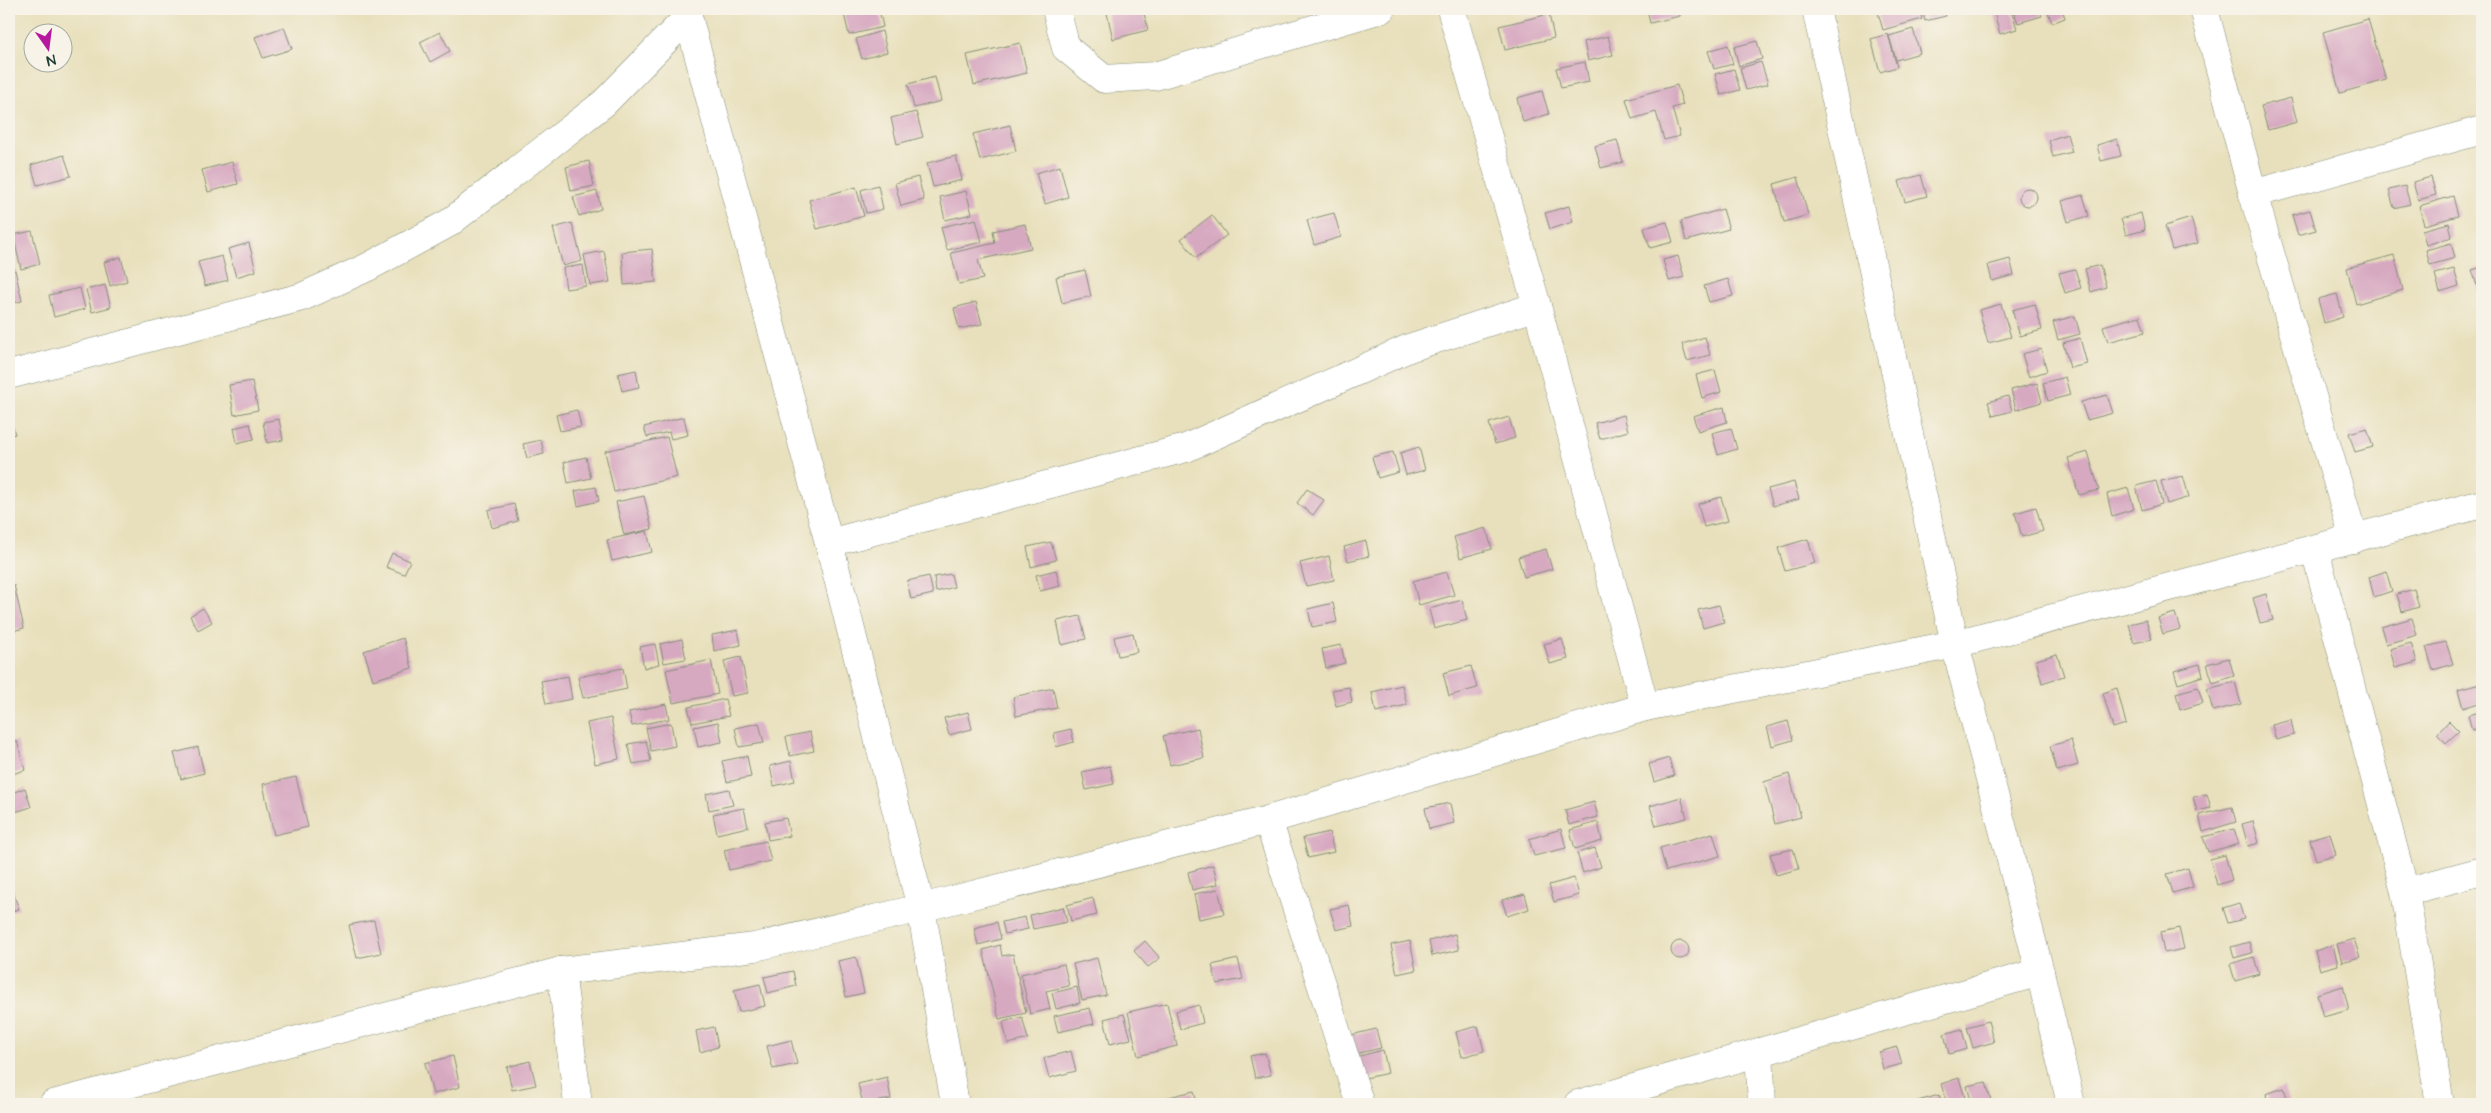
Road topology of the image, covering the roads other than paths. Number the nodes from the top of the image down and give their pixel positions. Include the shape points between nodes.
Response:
1 (1056, 9) edge
2 (1381, 9) edge
3 (1451, 9) edge
4 (1816, 9) edge
5 (2204, 9) edge
6 (687, 13) edge
7 (2482, 130) edge
8 (2253, 194) junction
9 (1536, 306) junction
10 (9, 375) edge
11 (2482, 504) edge
12 (2354, 539) junction
13 (829, 543) junction
14 (2315, 550) junction
15 (1955, 644) junction
16 (1645, 706) junction
17 (1268, 820) junction
18 (2482, 871) edge
19 (2404, 892) junction
20 (921, 908) junction
21 (560, 971) junction
22 (2040, 972) junction
23 (1759, 1052) junction
24 (53, 1104) edge
25 (578, 1104) edge
26 (955, 1104) edge
27 (1360, 1104) edge
28 (1578, 1104) edge
29 (1762, 1104) edge
30 (2071, 1104) edge
31 (2440, 1104) edge

1 - 2 street via 1066,48 1104,79 1154,76
3 - 9 street
4 - 15 street
5 - 8 street
6 - 10 street via 604,103 449,223 368,267 302,297
6 - 13 street
7 - 8 street
8 - 12 street
9 - 13 street via 1409,348 1186,448
9 - 16 street
11 - 12 street
12 - 14 street
13 - 20 street
14 - 15 street
14 - 19 street
15 - 16 street
15 - 22 street
16 - 17 street
17 - 20 street
17 - 27 street
18 - 19 street
19 - 31 street
20 - 21 street via 756,947
20 - 26 street
21 - 24 street
21 - 25 street
22 - 23 street
22 - 30 street
23 - 28 street
23 - 29 street

